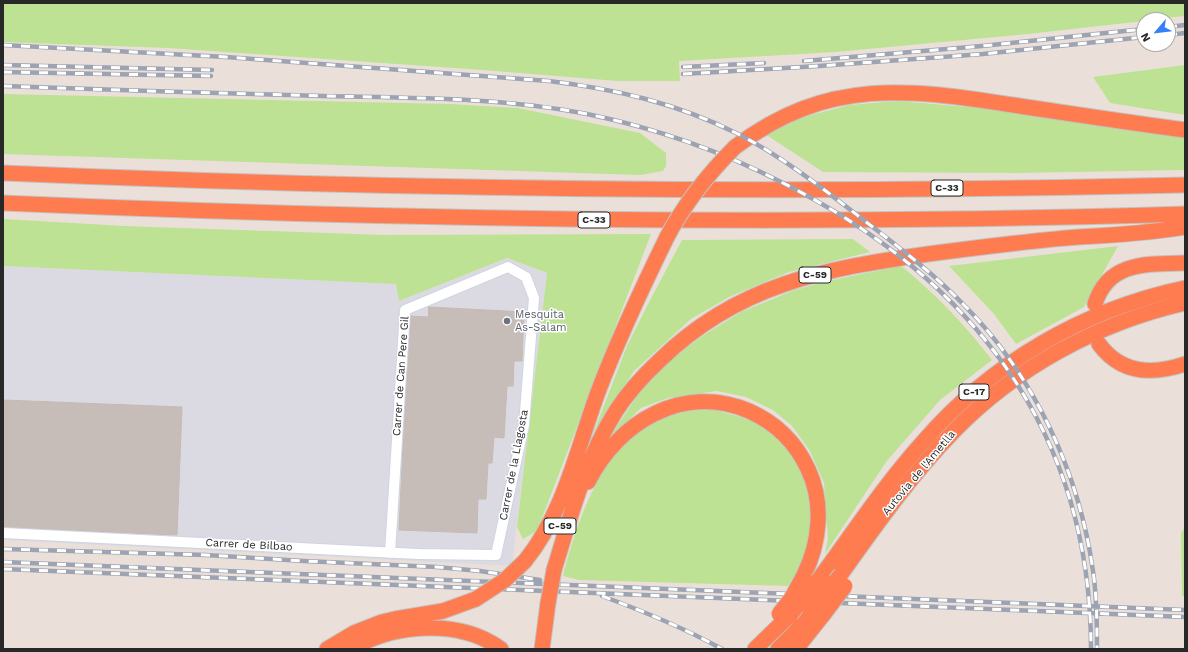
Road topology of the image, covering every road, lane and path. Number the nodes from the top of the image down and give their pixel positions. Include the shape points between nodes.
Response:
1 (1185, 130) edge
2 (3, 173) edge
3 (1185, 185) edge
4 (3, 202) edge
5 (1185, 214) edge
6 (1185, 227) edge
7 (1185, 262) edge
8 (508, 267) joint
9 (1185, 288) edge
10 (1095, 304) dead end
11 (1185, 304) edge
12 (1099, 344) dead end
13 (1185, 364) edge
14 (567, 482) junction
15 (568, 526) junction
16 (3, 533) edge
17 (390, 552) junction
18 (496, 555) joint
19 (554, 570) junction
20 (785, 614) junction
21 (816, 615) junction
22 (327, 649) edge
23 (351, 649) edge
24 (501, 649) edge
25 (542, 649) edge
26 (754, 649) edge
27 (778, 649) edge
28 (796, 649) edge

1 - 14 highway, C-59, bridge via 956,96 907,92 843,97 805,108 761,129 735,147 703,181 667,237 615,348
2 - 3 highway, C-33 via 338,184 629,189
4 - 5 highway, C-33 via 249,213 594,220 905,219
6 - 15 highway, C-59 via 999,245 881,261 790,281 740,302 702,324 674,346 641,379 617,409 590,460
7 - 10 highway via 1148,264 1122,271 1102,287
8 - 17 street, Carrer de Can Pere Gil via 405,310
8 - 18 street, Carrer de la Llagosta via 526,277 534,298 524,425
9 - 20 highway, C-17, bridge via 1137,301 1085,321 1034,348 986,382 955,408 923,442 822,575
11 - 21 highway, Autovia de l'Ametlla / C-17, bridge via 1131,319 1088,336 1047,358 1007,385 969,416 928,458 883,517 846,576
12 - 13 highway via 1111,358 1134,369 1166,369
14 - 19 highway, C-59
14 - 22 highway, bridge via 546,531 525,561 505,580 476,599 444,611 395,618 374,624
15 - 19 highway, C-59
15 - 20 highway, C-59, bridge via 590,479 604,457 630,429 647,417 675,405 698,402 722,403 744,409 775,426 792,443 805,463 816,491 818,517 814,549 810,563
16 - 17 street, Carrer de Bilbao
17 - 18 street, Carrer de Bilbao
19 - 25 highway, C-59, bridge
20 - 26 highway, C-59
21 - 27 highway, Autovia de l'Ametlla / C-17
21 - 28 highway
23 - 24 highway via 388,633 417,628 458,631 481,638

